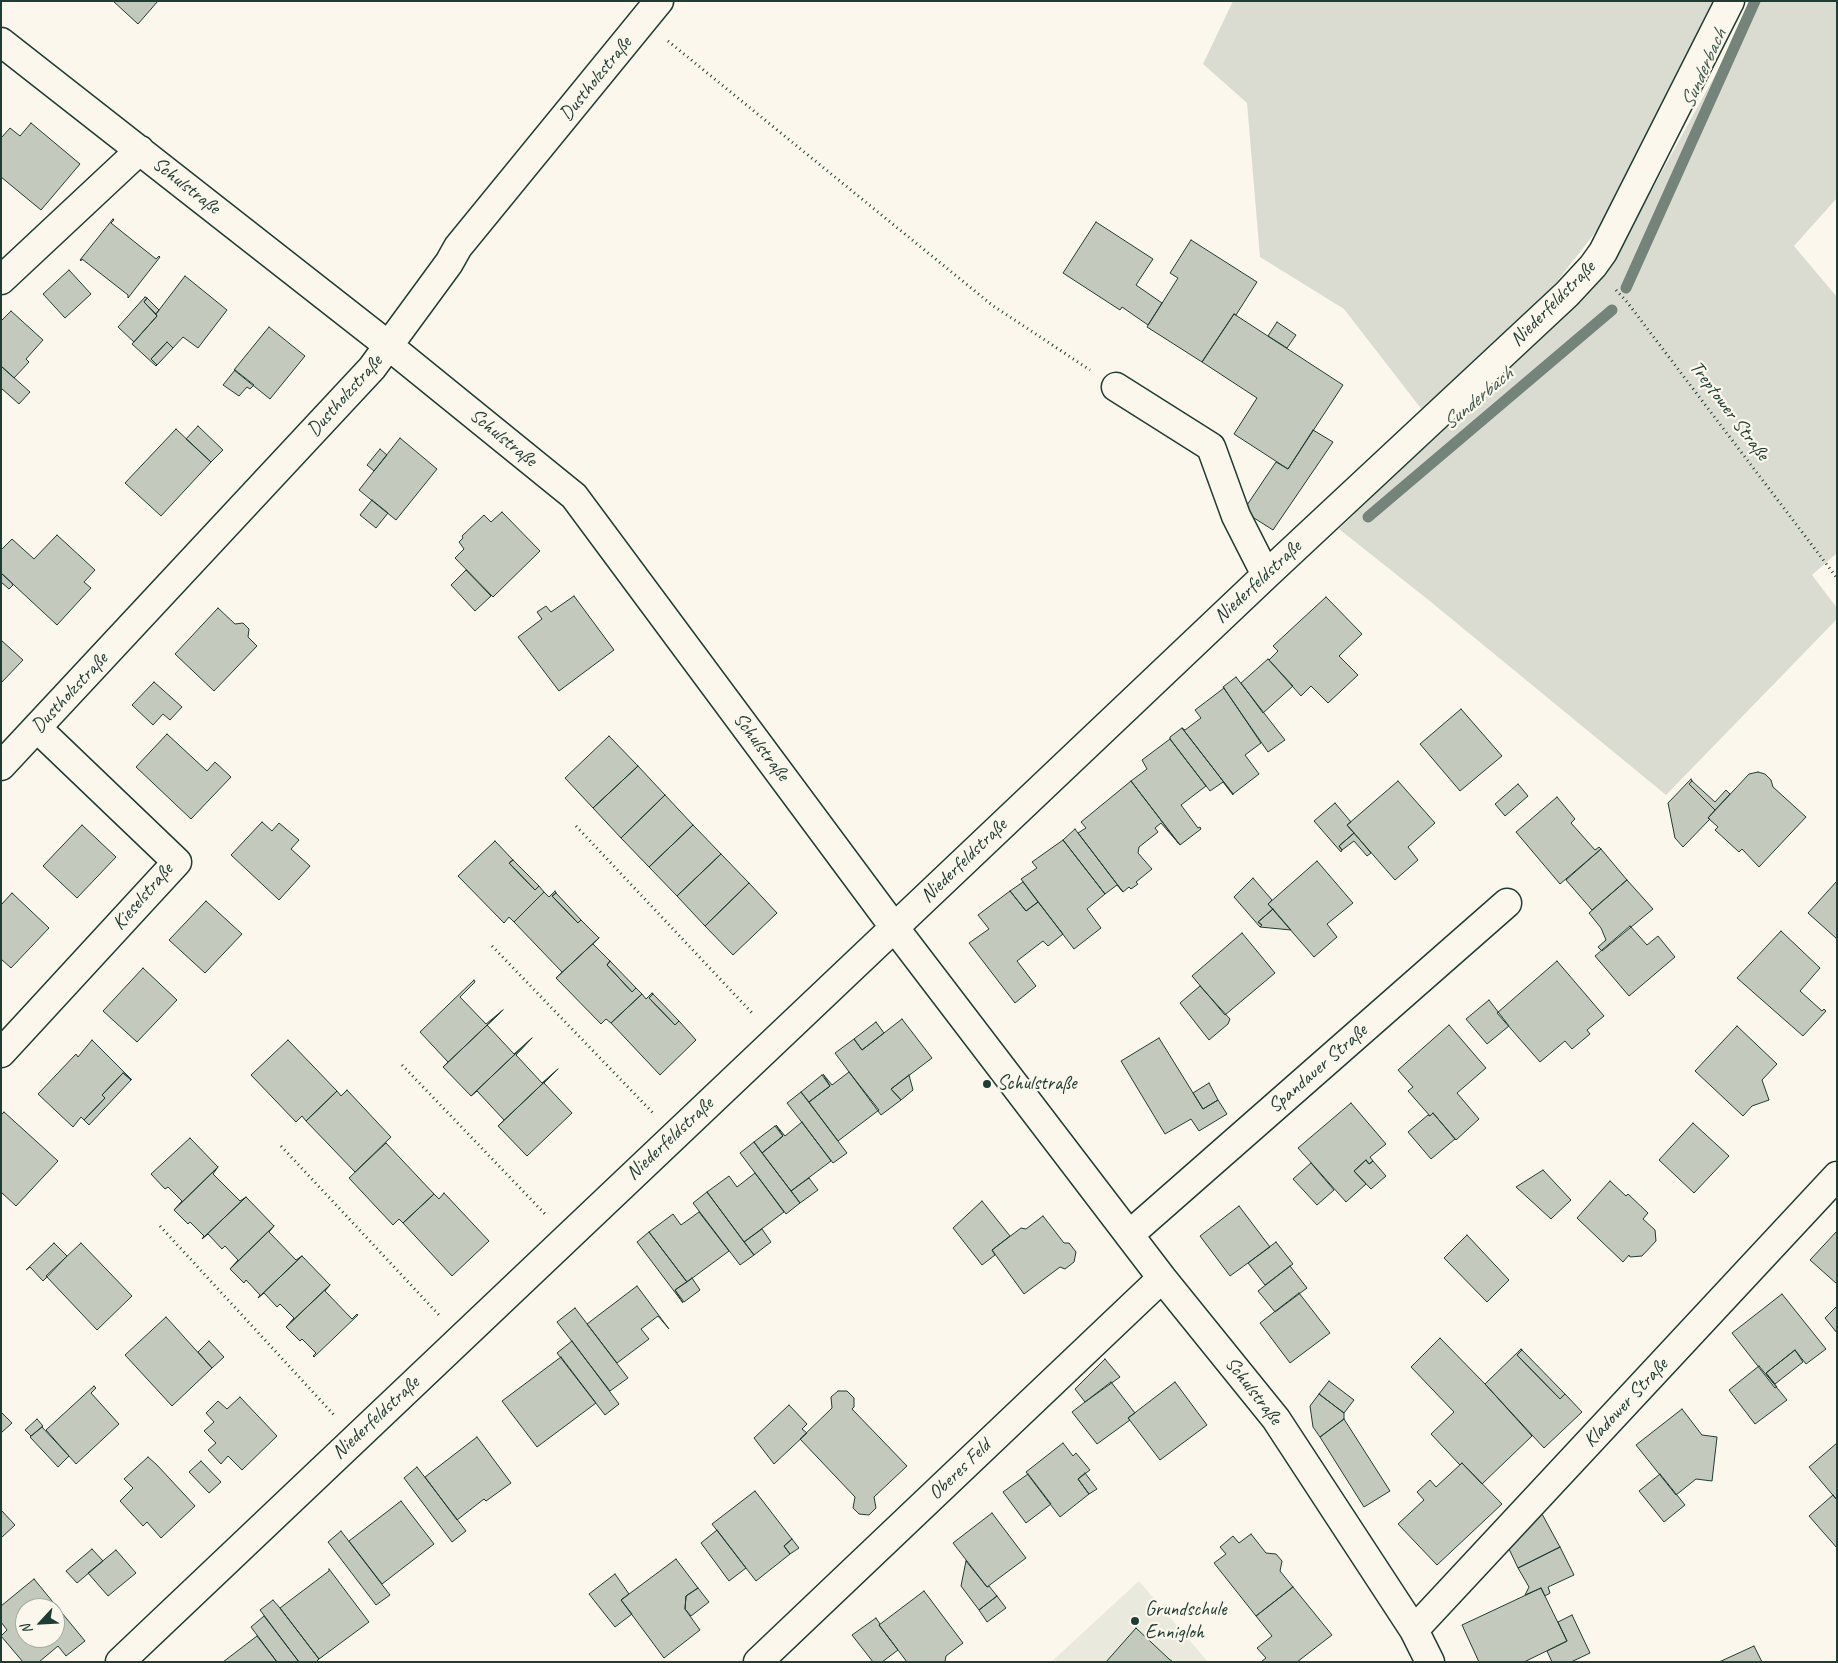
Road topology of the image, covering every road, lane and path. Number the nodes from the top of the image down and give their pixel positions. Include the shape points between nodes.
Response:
1 (1730, 1) edge
2 (651, 11) edge
3 (1, 42) edge
4 (140, 150) junction
5 (1593, 266) junction
6 (1, 280) edge
7 (389, 346) junction
8 (1116, 387) joint
9 (1266, 575) junction
10 (1837, 578) edge
11 (37, 728) junction
12 (1, 766) edge
13 (576, 826) dead end
14 (1506, 903) dead end
15 (894, 928) junction
16 (492, 946) dead end
17 (777, 1039) junction
18 (1, 1054) edge
19 (402, 1065) dead end
20 (674, 1136) junction
21 (281, 1146) dead end
22 (1837, 1176) edge
23 (160, 1226) dead end
24 (1130, 1235) junction
25 (567, 1237) junction
26 (1162, 1278) junction
27 (461, 1338) junction
28 (355, 1438) junction
29 (1414, 1630) junction
30 (120, 1662) edge
31 (758, 1662) edge
32 (1430, 1662) edge

1 - 5 street, Niederfeldstraße
2 - 7 street, Dustholzstraße via 458,247
2 - 8 path via 992,305
3 - 4 street, Schulstraße
4 - 6 street
4 - 7 street, Schulstraße
5 - 9 street, Niederfeldstraße
5 - 10 path, Treptower Straße via 1627,302
7 - 11 street, Dustholzstraße
7 - 15 street, Schulstraße via 574,496
8 - 9 street via 1211,447 1236,516
9 - 15 street, Niederfeldstraße
11 - 12 street, Dustholzstraße
11 - 18 street, Kieselstraße via 177,862
13 - 17 path
14 - 24 street, Spandauer Straße
15 - 17 street, Niederfeldstraße
15 - 24 street, Schulstraße
16 - 20 path
17 - 20 street, Niederfeldstraße
19 - 25 path
20 - 25 street, Niederfeldstraße
21 - 27 path
22 - 29 street, Kladower Straße
23 - 28 path
24 - 26 street, Schulstraße
25 - 27 street, Niederfeldstraße
26 - 29 street, Schulstraße via 1276,1419
26 - 31 street, Oberes Feld
27 - 28 street, Niederfeldstraße
28 - 30 street, Niederfeldstraße
29 - 32 street, Schulstraße

